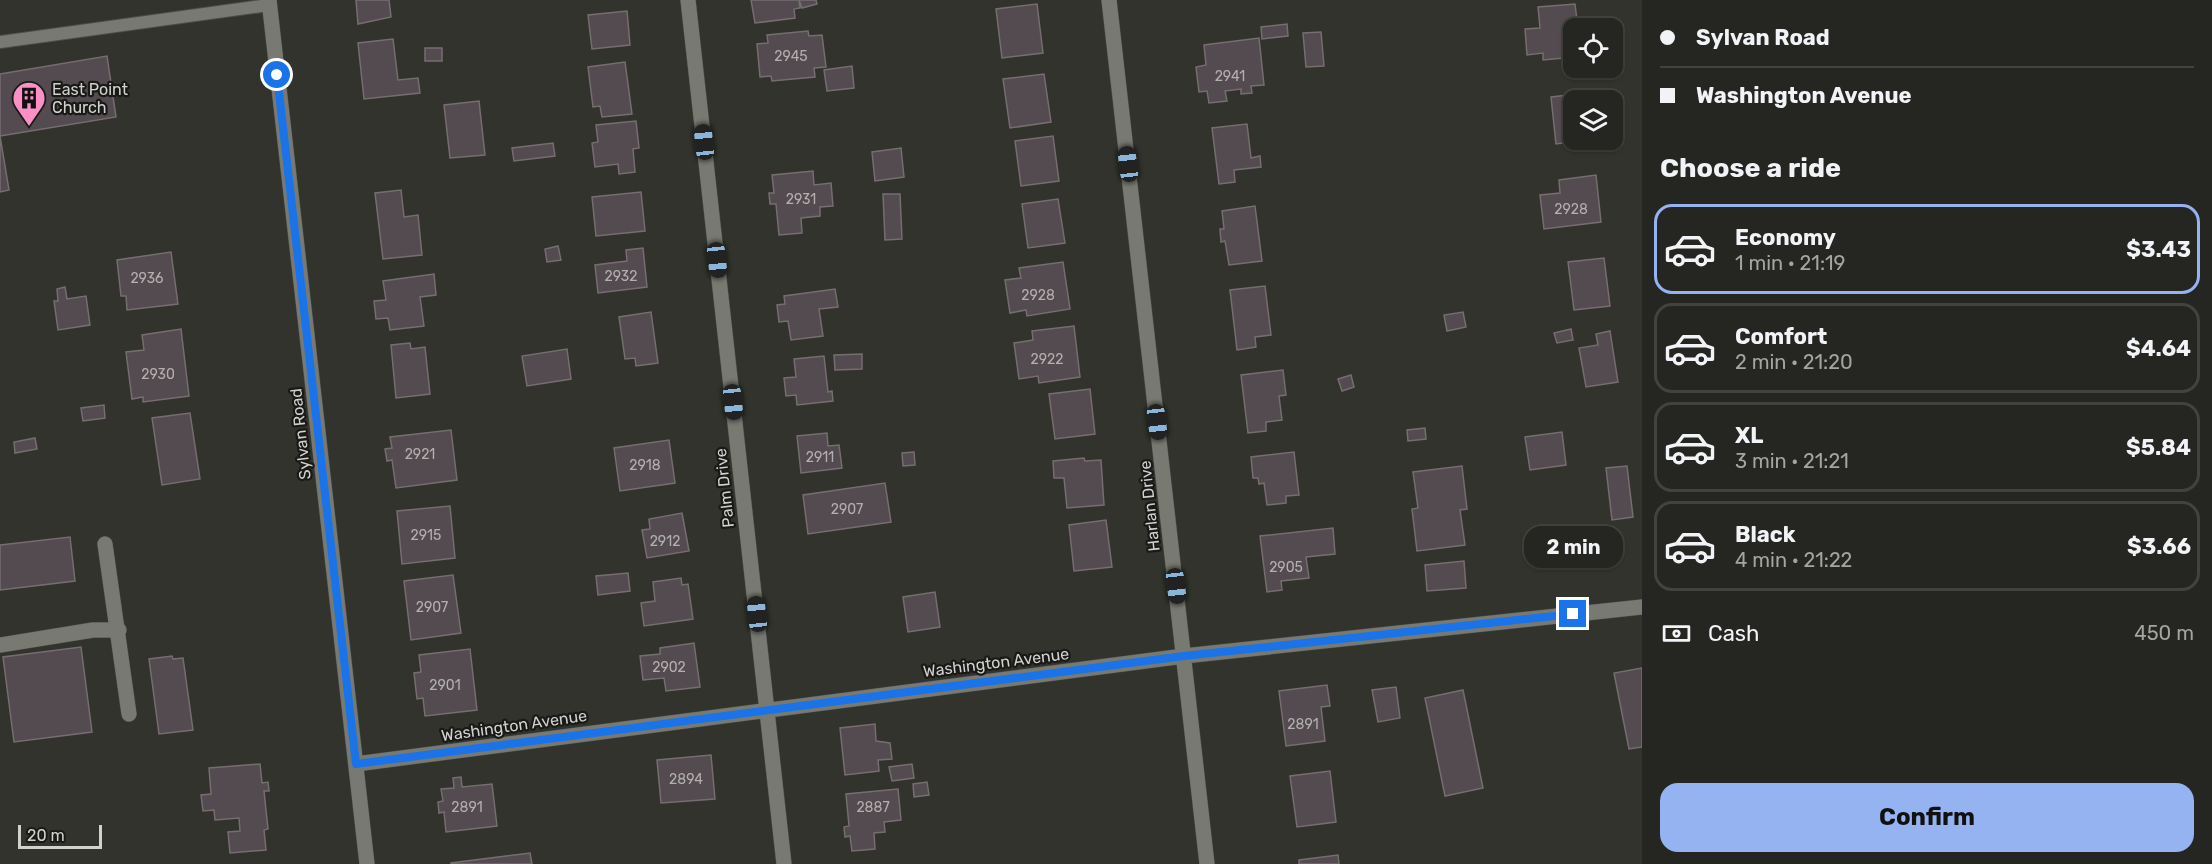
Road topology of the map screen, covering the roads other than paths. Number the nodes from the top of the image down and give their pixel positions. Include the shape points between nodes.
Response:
1 (688, 0) edge
2 (1109, 0) edge
3 (269, 3) edge
4 (0, 42) edge
5 (105, 544) dead end
6 (1642, 607) edge
7 (119, 630) junction
8 (0, 645) edge
9 (1184, 656) junction
10 (767, 709) junction
11 (129, 714) dead end
12 (356, 764) junction
13 (367, 864) edge
14 (784, 864) edge
15 (1207, 864) edge

1 - 10 street, Palm Drive
2 - 9 street, Harlan Drive
3 - 4 lane
3 - 12 street, Sylvan Road
5 - 7 street
6 - 9 street, Washington Avenue
7 - 8 street via 93,630
7 - 11 street
9 - 10 street, Washington Avenue
9 - 15 street, Harlan Drive
10 - 12 street, Washington Avenue
10 - 14 street, Palm Drive
12 - 13 street, Sylvan Road

